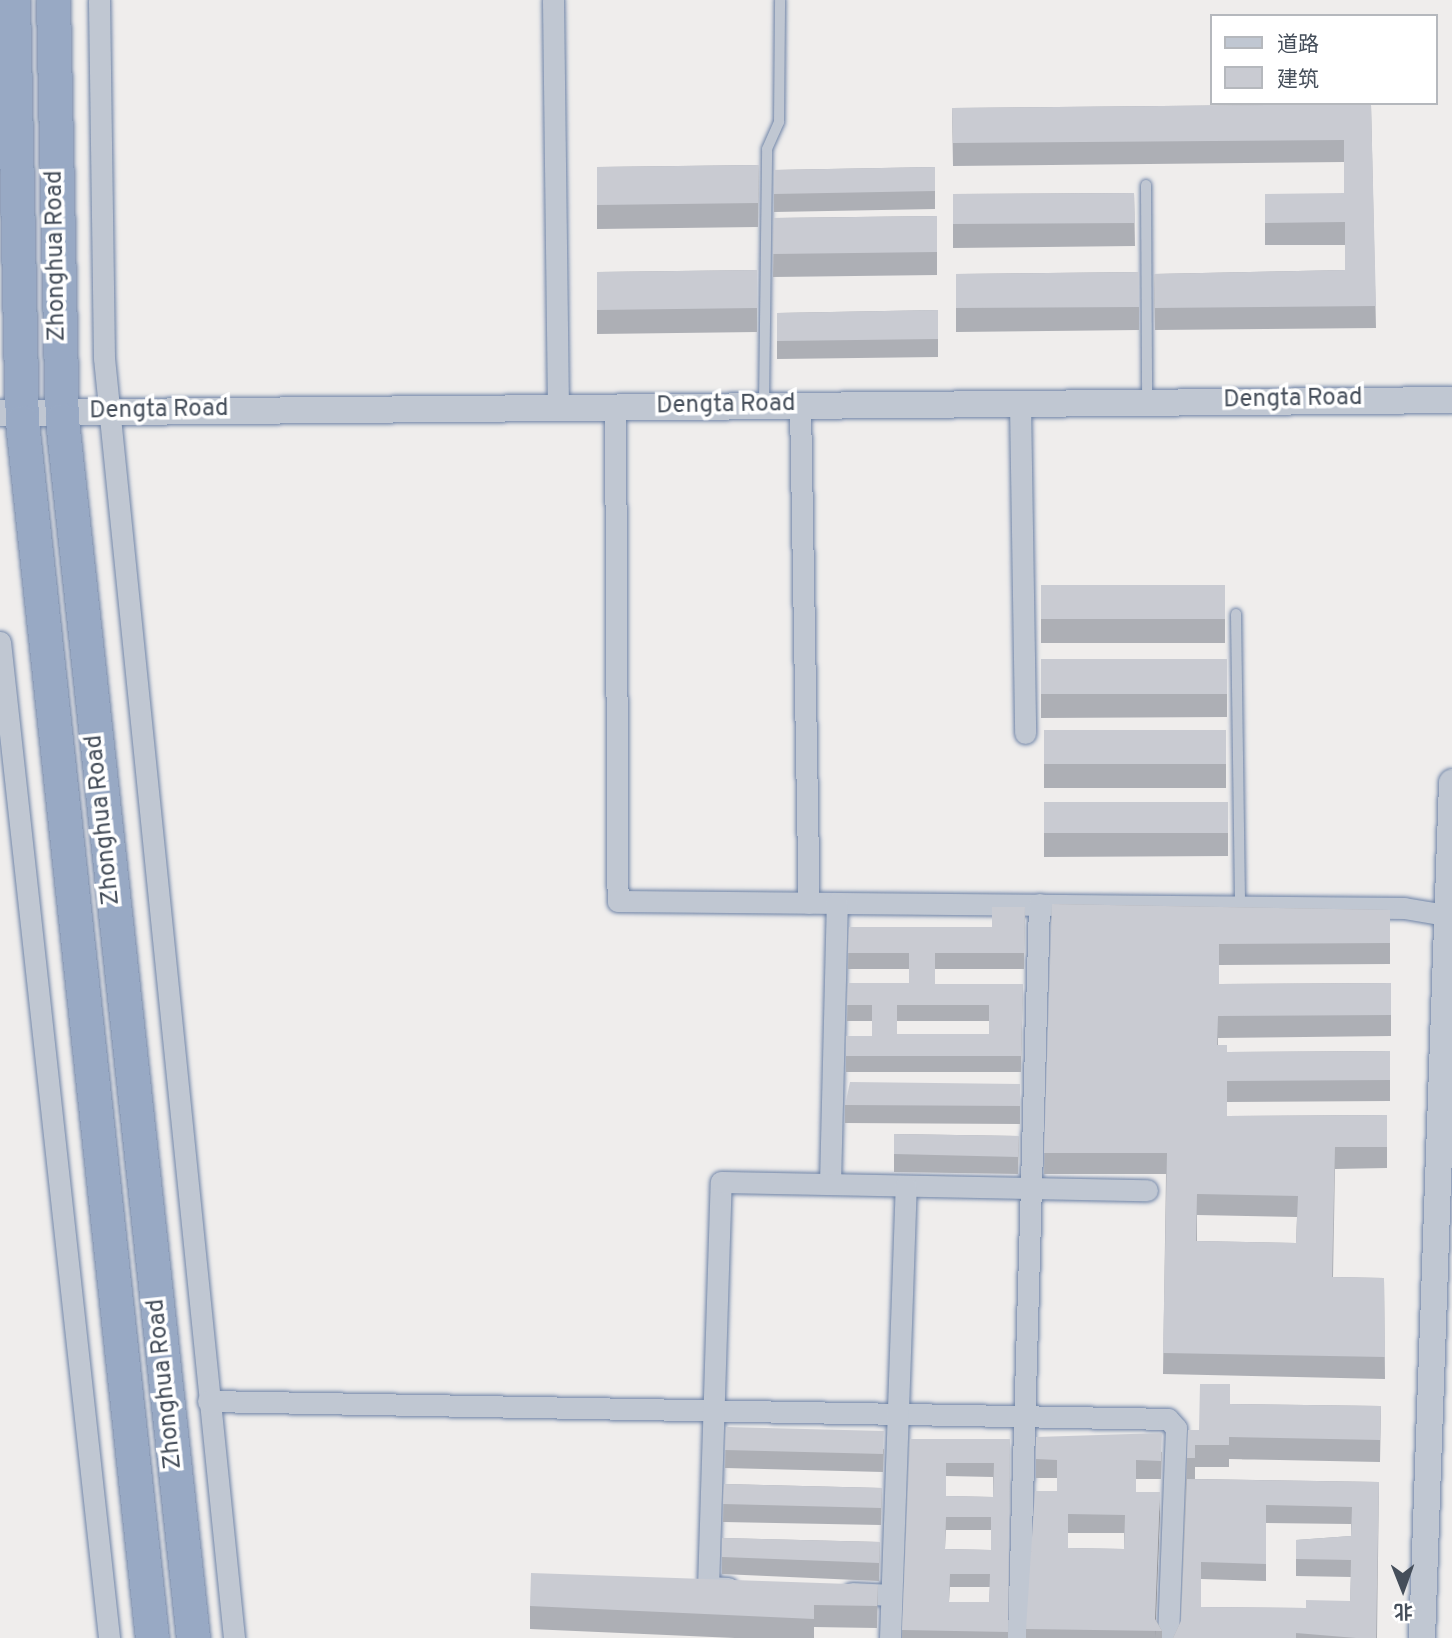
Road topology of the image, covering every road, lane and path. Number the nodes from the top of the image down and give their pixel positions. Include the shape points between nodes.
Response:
1 (13, 0) edge
2 (53, 0) edge
3 (99, 0) edge
4 (553, 0) edge
5 (780, 0) edge
6 (1146, 185) dead end
7 (1452, 400) edge
8 (1147, 402) junction
9 (1020, 403) junction
10 (764, 405) junction
11 (800, 405) junction
12 (558, 407) junction
13 (615, 407) junction
14 (62, 412) junction
15 (108, 412) junction
16 (11, 413) edge
17 (1236, 614) dead end
18 (0, 642) edge
19 (1025, 733) dead end
20 (1452, 783) edge
21 (809, 903) junction
22 (837, 903) junction
23 (1039, 904) junction
24 (1240, 906) junction
25 (1450, 916) edge
26 (830, 1184) junction
27 (906, 1185) junction
28 (1031, 1188) junction
29 (1147, 1190) dead end
30 (1443, 1324) edge
31 (208, 1401) junction
32 (713, 1410) junction
33 (898, 1415) junction
34 (1024, 1418) junction
35 (747, 1589) edge
36 (826, 1592) edge
37 (891, 1595) junction
38 (108, 1638) edge
39 (152, 1638) edge
40 (194, 1638) edge
41 (233, 1638) edge
42 (890, 1638) edge
43 (1018, 1638) edge
44 (1168, 1638) edge
45 (1422, 1638) edge

1 - 16 highway, Zhonghua Road
2 - 14 highway, Zhonghua Road
3 - 15 street
4 - 12 street
5 - 10 lane via 779,122 767,149
6 - 8 lane
7 - 8 street, Dengta Road
8 - 9 street, Dengta Road
9 - 11 street, Dengta Road
9 - 19 street
10 - 11 street, Dengta Road
10 - 13 street, Dengta Road
11 - 21 street
12 - 13 street, Dengta Road
12 - 15 street, Dengta Road
13 - 21 street via 618,901
14 - 15 street, Dengta Road
14 - 16 street, Dengta Road
14 - 40 highway, Zhonghua Road
15 - 31 street
16 - 39 highway, Zhonghua Road
17 - 24 lane
18 - 38 street
20 - 25 street
21 - 22 street
22 - 23 street
22 - 26 street
23 - 24 street
23 - 28 street
24 - 25 street via 1404,908
25 - 30 street
26 - 27 street
26 - 32 street via 721,1182
27 - 28 street
27 - 33 street
28 - 29 street
28 - 34 street
30 - 45 street
31 - 32 street
31 - 41 street
32 - 33 street
32 - 35 street via 708,1587
33 - 34 street
33 - 37 street
34 - 43 street
34 - 44 street via 1174,1421
36 - 37 street
37 - 42 street

